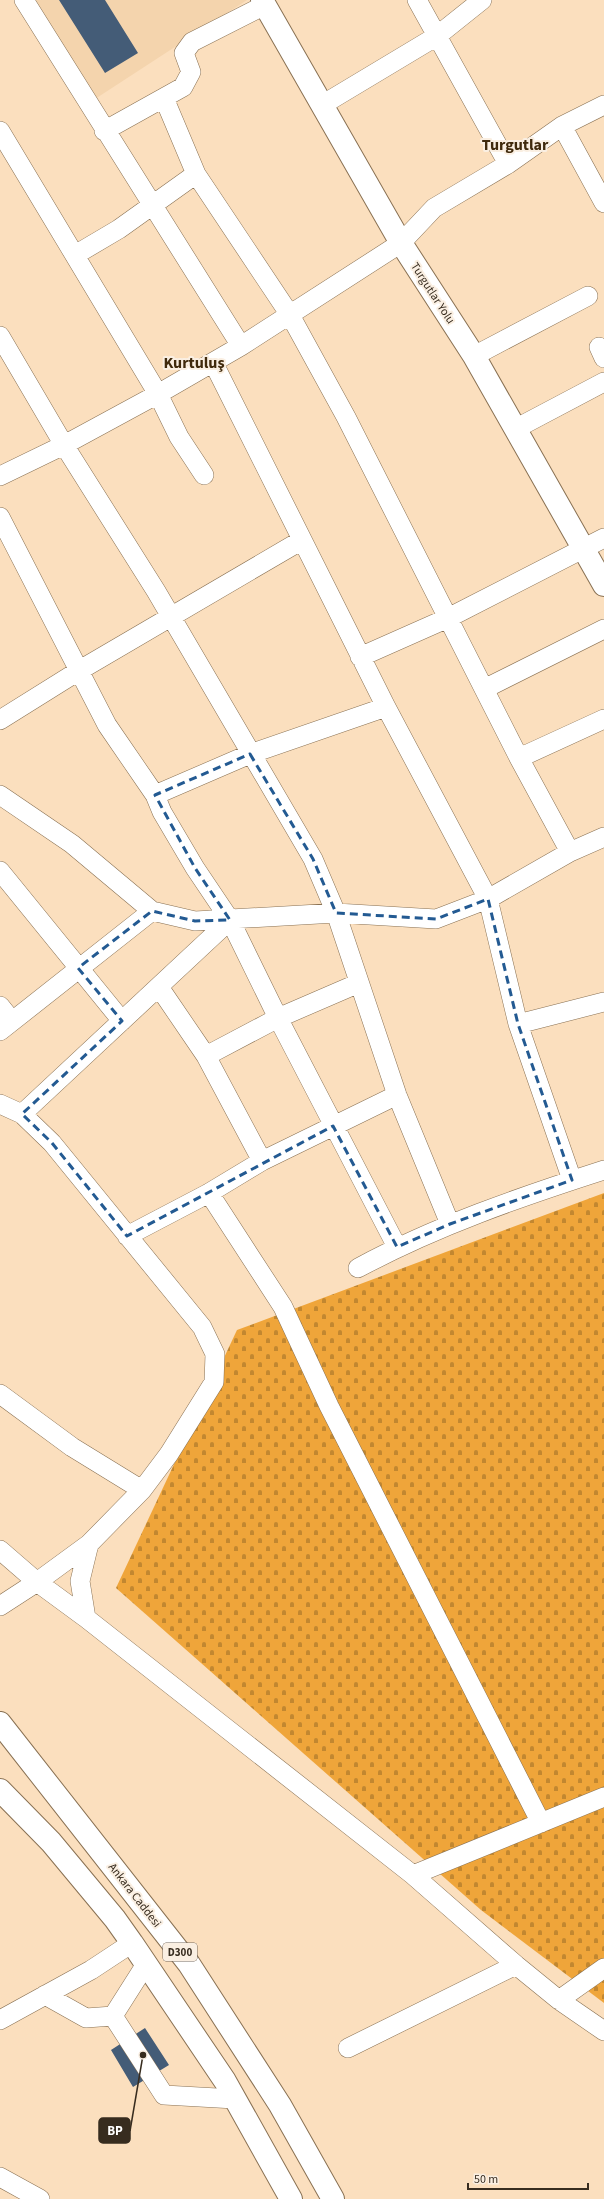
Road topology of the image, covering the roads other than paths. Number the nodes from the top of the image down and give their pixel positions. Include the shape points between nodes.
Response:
1 (24, 0) edge
2 (417, 0) edge
3 (482, 0) edge
4 (263, 2) edge
5 (437, 36) junction
6 (164, 98) junction
7 (604, 104) edge
8 (322, 105) junction
9 (562, 126) junction
10 (0, 131) edge
11 (104, 131) junction
12 (508, 164) junction
13 (196, 174) junction
14 (604, 202) edge
15 (152, 207) junction
16 (401, 243) junction
17 (75, 255) junction
18 (588, 296) dead end
19 (290, 315) junction
20 (0, 336) edge
21 (241, 346) junction
22 (474, 356) junction
23 (213, 362) junction
24 (604, 382) edge
25 (158, 394) junction
26 (515, 429) junction
27 (64, 445) junction
28 (204, 475) dead end
29 (0, 476) edge
30 (0, 517) edge
31 (604, 538) edge
32 (302, 540) junction
33 (583, 548) junction
34 (604, 586) edge
35 (170, 616) junction
36 (448, 618) junction
37 (604, 629) edge
38 (360, 657) junction
39 (80, 670) junction
40 (484, 689) junction
41 (386, 707) junction
42 (604, 719) edge
43 (0, 720) edge
44 (250, 754) junction
45 (519, 758) junction
46 (0, 795) edge
47 (155, 795) junction
48 (604, 837) edge
49 (570, 852) junction
50 (0, 871) edge
51 (488, 899) junction
52 (152, 910) junction
53 (336, 913) junction
54 (230, 920) junction
55 (78, 968) junction
56 (359, 983) junction
57 (159, 986) junction
58 (604, 1002) edge
59 (0, 1006) edge
60 (278, 1018) junction
61 (122, 1021) junction
62 (518, 1024) junction
63 (6, 1026) edge
64 (206, 1056) junction
65 (397, 1095) junction
66 (0, 1104) edge
67 (22, 1114) junction
68 (333, 1126) junction
69 (262, 1162) junction
70 (604, 1170) edge
71 (572, 1180) junction
72 (209, 1193) junction
73 (450, 1224) junction
74 (127, 1236) junction
75 (397, 1247) junction
76 (358, 1268) dead end
77 (0, 1394) edge
78 (142, 1490) junction
79 (89, 1544) junction
80 (0, 1550) edge
81 (37, 1582) junction
82 (0, 1606) edge
83 (86, 1618) junction
84 (0, 1723) edge
85 (0, 1790) edge
86 (604, 1797) edge
87 (541, 1823) junction
88 (413, 1875) junction
89 (132, 1943) junction
90 (146, 1964) junction
91 (516, 1964) junction
92 (604, 1968) edge
93 (45, 1995) junction
94 (560, 2000) junction
95 (113, 2016) junction
96 (0, 2020) edge
97 (604, 2031) edge
98 (348, 2048) dead end
99 (235, 2099) junction
100 (0, 2177) edge
101 (40, 2199) edge
102 (291, 2199) edge
103 (332, 2199) edge

1 - 11 street
2 - 5 street
3 - 5 street
4 - 6 street via 192,42 184,53 191,72 183,87
4 - 8 main road, Turgutlar Yolu
5 - 8 street
5 - 12 street
6 - 11 street
6 - 13 street
7 - 9 street
8 - 16 main road, Turgutlar Yolu
9 - 12 street
9 - 14 street
10 - 17 street
11 - 15 street
12 - 16 street via 434,208
13 - 15 street
13 - 19 street
15 - 17 street
15 - 21 street
16 - 19 street
16 - 22 main road, Turgutlar Yolu
17 - 25 street
18 - 22 street
19 - 21 street
19 - 36 street via 346,417
20 - 27 street
21 - 23 street
22 - 26 main road, Turgutlar Yolu
23 - 25 street
23 - 32 street
24 - 26 street
25 - 27 street
25 - 28 street via 179,437
26 - 33 main road, Turgutlar Yolu
27 - 29 street
27 - 35 street
30 - 39 street
31 - 33 street
32 - 35 street
32 - 38 street
33 - 34 main road, Turgutlar Yolu
33 - 36 street
35 - 39 street
35 - 44 street
36 - 38 street
36 - 40 street
37 - 40 street
38 - 41 street
39 - 43 street
39 - 47 street via 108,725
40 - 45 street
41 - 44 street
41 - 51 street
42 - 45 street
44 - 47 street
44 - 53 street via 313,859
45 - 49 street
46 - 52 street via 72,844
47 - 54 street via 162,812 195,868
48 - 49 street
49 - 51 street
50 - 55 street
51 - 53 street via 436,919
51 - 62 street
52 - 54 street via 195,921
52 - 55 street
53 - 54 street
53 - 56 street
54 - 57 street
54 - 60 street
55 - 61 street
55 - 63 street
56 - 60 street
56 - 65 street
57 - 61 street
57 - 64 street
58 - 62 street
59 - 63 street
60 - 64 street
60 - 68 street
61 - 67 street
62 - 71 street
64 - 69 street
65 - 68 street
65 - 73 street
66 - 67 street
67 - 74 street via 52,1143
68 - 69 street
68 - 75 street
69 - 72 street
70 - 71 street
71 - 73 street
72 - 74 street
72 - 87 street via 283,1308 333,1413
73 - 75 street
74 - 78 street via 202,1327 215,1354 214,1382 169,1454
75 - 76 street
77 - 78 street via 72,1447
78 - 79 street
79 - 81 street
79 - 83 street via 80,1581
80 - 81 street
81 - 82 street
81 - 83 street
83 - 88 street
84 - 103 main road, Ankara Caddesi / D300 via 189,1964 280,2105
85 - 89 main road, D300 via 51,1842
86 - 87 street
87 - 88 street
88 - 91 street
89 - 90 main road, D300
89 - 93 street via 91,1970
90 - 95 street
90 - 99 main road, D300
91 - 94 street
91 - 98 street
92 - 94 street
93 - 95 street via 86,2018
93 - 96 street
94 - 97 street
95 - 99 street via 164,2095
99 - 102 main road, D300
100 - 101 street

